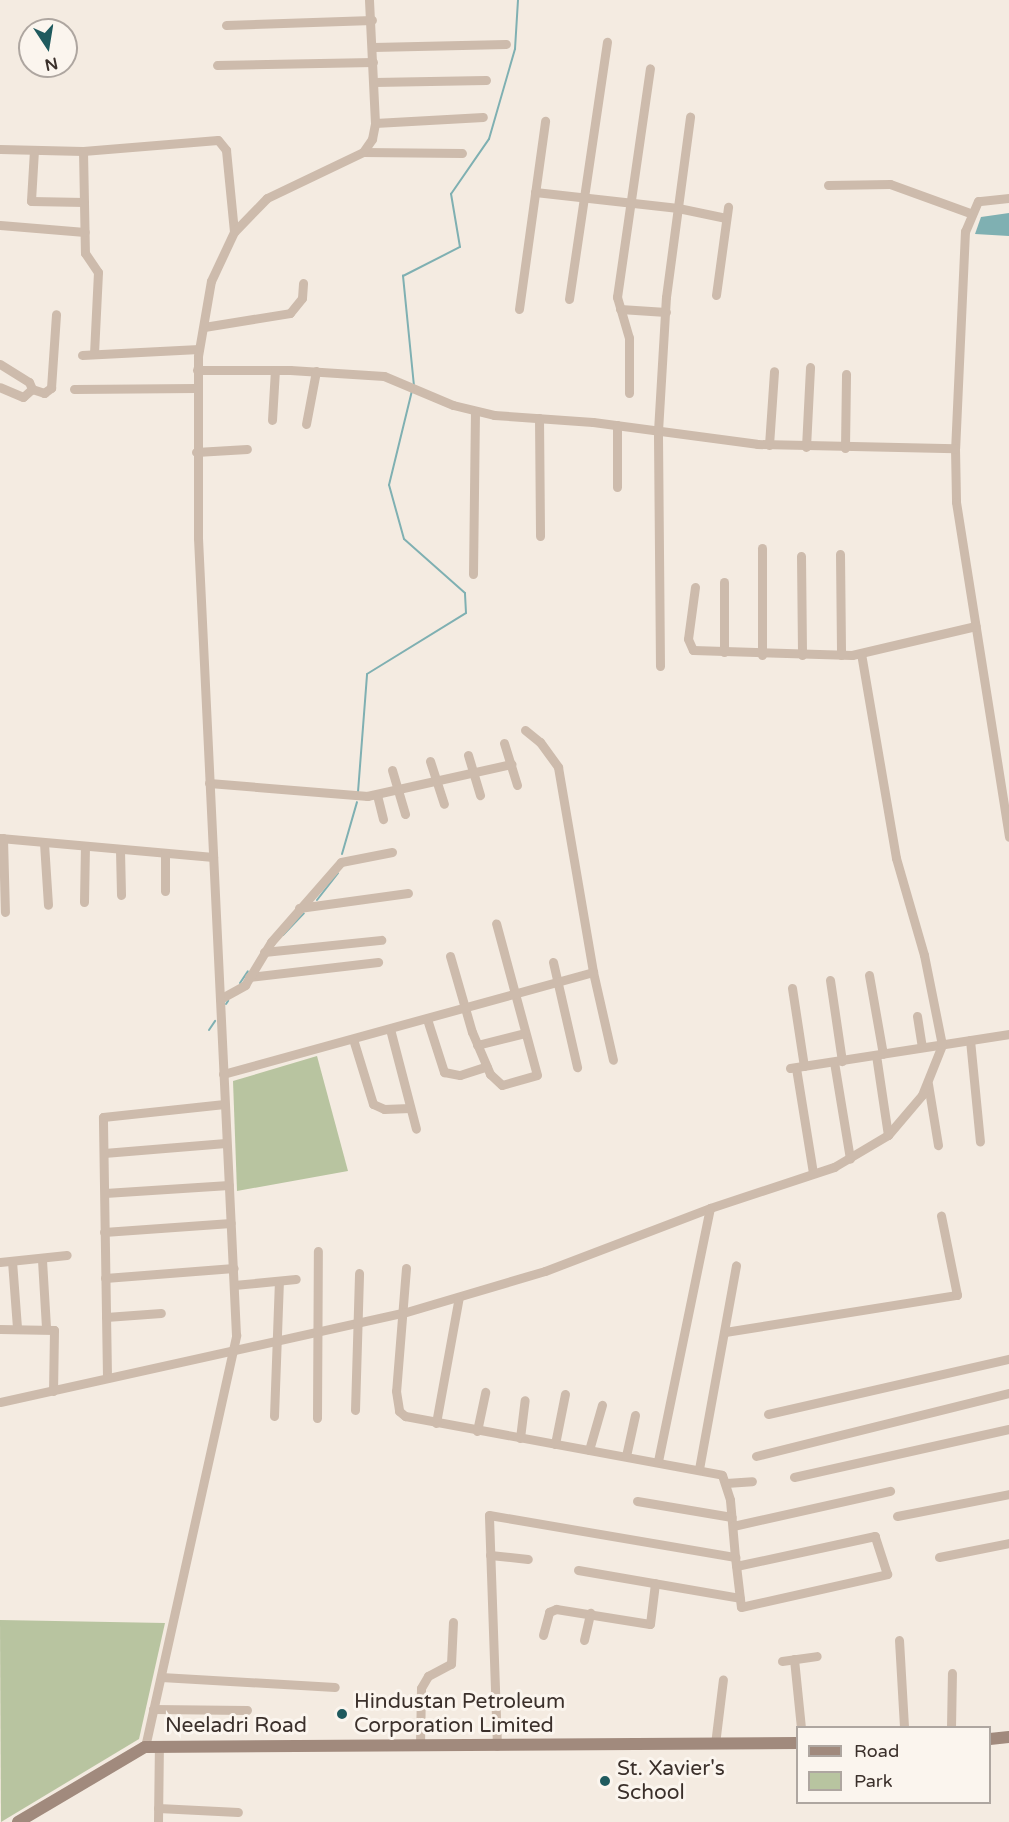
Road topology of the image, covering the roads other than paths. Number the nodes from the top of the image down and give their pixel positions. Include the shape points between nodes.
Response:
1 (369, 0) edge
2 (372, 20) junction
3 (226, 25) dead end
4 (607, 42) dead end
5 (506, 44) dead end
6 (373, 47) junction
7 (373, 62) junction
8 (218, 65) dead end
9 (650, 68) dead end
10 (486, 80) dead end
11 (374, 82) junction
12 (483, 117) dead end
13 (690, 117) dead end
14 (545, 121) dead end
15 (375, 123) junction
16 (0, 149) edge
17 (33, 150) junction
18 (83, 151) junction
19 (363, 152) junction
20 (462, 153) dead end
21 (828, 185) dead end
22 (535, 192) junction
23 (1009, 198) edge
24 (583, 200) junction
25 (84, 202) junction
26 (630, 202) junction
27 (728, 207) dead end
28 (678, 208) junction
29 (970, 213) junction
30 (726, 218) junction
31 (0, 225) edge
32 (85, 232) junction
33 (234, 232) junction
34 (303, 284) dead end
35 (716, 295) dead end
36 (569, 299) dead end
37 (519, 309) dead end
38 (620, 309) junction
39 (666, 312) junction
40 (56, 314) dead end
41 (204, 327) junction
42 (199, 349) junction
43 (94, 354) junction
44 (82, 355) dead end
45 (0, 364) edge
46 (810, 367) dead end
47 (197, 370) junction
48 (275, 370) junction
49 (316, 371) junction
50 (774, 371) dead end
51 (846, 375) dead end
52 (0, 387) edge
53 (196, 388) junction
54 (32, 389) junction
55 (74, 389) dead end
56 (629, 393) dead end
57 (475, 411) junction
58 (538, 418) junction
59 (272, 420) dead end
60 (306, 424) dead end
61 (616, 425) junction
62 (658, 430) junction
63 (769, 445) junction
64 (806, 447) junction
65 (844, 448) junction
66 (955, 448) junction
67 (247, 449) dead end
68 (196, 452) junction
69 (617, 487) dead end
70 (540, 536) dead end
71 (762, 548) dead end
72 (840, 554) dead end
73 (801, 556) dead end
74 (473, 574) dead end
75 (724, 582) dead end
76 (695, 587) dead end
77 (976, 626) junction
78 (724, 652) junction
79 (861, 654) junction
80 (762, 655) junction
81 (802, 655) junction
82 (841, 655) junction
83 (660, 666) dead end
84 (525, 730) dead end
85 (504, 743) dead end
86 (468, 754) dead end
87 (430, 761) dead end
88 (511, 764) junction
89 (392, 771) dead end
90 (475, 773) junction
91 (438, 782) junction
92 (209, 783) junction
93 (517, 785) dead end
94 (399, 790) junction
95 (377, 795) junction
96 (480, 795) dead end
97 (444, 804) dead end
98 (405, 814) dead end
99 (383, 819) dead end
100 (1009, 837) edge
101 (1, 838) edge
102 (45, 843) junction
103 (85, 848) junction
104 (120, 850) junction
105 (392, 852) dead end
106 (165, 853) junction
107 (213, 857) junction
108 (165, 891) dead end
109 (408, 893) dead end
110 (120, 895) dead end
111 (84, 902) dead end
112 (48, 905) dead end
113 (299, 908) junction
114 (5, 912) dead end
115 (496, 923) dead end
116 (381, 940) dead end
117 (267, 952) junction
118 (450, 956) dead end
119 (378, 962) dead end
120 (553, 962) dead end
121 (593, 972) junction
122 (250, 975) junction
123 (868, 975) dead end
124 (830, 980) dead end
125 (557, 981) junction
126 (792, 988) dead end
127 (514, 993) junction
128 (220, 999) junction
129 (466, 1009) junction
130 (917, 1016) dead end
131 (427, 1019) junction
132 (390, 1029) junction
133 (525, 1033) junction
134 (1009, 1034) edge
135 (354, 1039) junction
136 (970, 1040) junction
137 (477, 1045) junction
138 (942, 1045) junction
139 (922, 1047) junction
140 (880, 1055) junction
141 (613, 1059) dead end
142 (838, 1061) junction
143 (487, 1066) junction
144 (577, 1067) dead end
145 (797, 1067) junction
146 (223, 1074) junction
147 (928, 1084) junction
148 (224, 1104) junction
149 (410, 1108) junction
150 (416, 1129) dead end
151 (888, 1136) junction
152 (980, 1142) dead end
153 (226, 1143) junction
154 (938, 1145) dead end
155 (104, 1153) junction
156 (850, 1159) junction
157 (813, 1173) junction
158 (229, 1185) junction
159 (105, 1193) junction
160 (710, 1208) junction
161 (941, 1216) dead end
162 (231, 1223) junction
163 (104, 1232) junction
164 (318, 1251) dead end
165 (67, 1255) dead end
166 (42, 1260) junction
167 (12, 1261) junction
168 (0, 1262) edge
169 (736, 1265) dead end
170 (234, 1268) junction
171 (406, 1268) dead end
172 (359, 1273) dead end
173 (105, 1278) junction
174 (296, 1279) dead end
175 (279, 1281) junction
176 (234, 1285) junction
177 (459, 1296) junction
178 (161, 1313) dead end
179 (403, 1313) junction
180 (106, 1317) junction
181 (357, 1323) junction
182 (17, 1328) junction
183 (46, 1328) junction
184 (0, 1329) edge
185 (319, 1330) junction
186 (725, 1332) junction
187 (277, 1340) junction
188 (231, 1349) junction
189 (1009, 1359) edge
190 (107, 1377) junction
191 (53, 1391) junction
192 (485, 1392) dead end
193 (1009, 1393) edge
194 (565, 1394) dead end
195 (525, 1400) dead end
196 (0, 1402) edge
197 (602, 1405) dead end
198 (355, 1410) dead end
199 (768, 1414) dead end
200 (634, 1415) dead end
201 (274, 1416) dead end
202 (317, 1418) dead end
203 (436, 1423) junction
204 (1009, 1429) edge
205 (477, 1431) junction
206 (520, 1438) junction
207 (555, 1444) junction
208 (589, 1450) junction
209 (626, 1456) junction
210 (756, 1456) dead end
211 (658, 1461) junction
212 (699, 1469) junction
213 (794, 1477) dead end
214 (752, 1480) dead end
215 (726, 1483) junction
216 (891, 1491) dead end
217 (1009, 1494) edge
218 (637, 1501) dead end
219 (897, 1516) dead end
220 (732, 1522) junction
221 (1009, 1543) edge
222 (490, 1555) junction
223 (939, 1557) dead end
224 (528, 1560) dead end
225 (736, 1561) junction
226 (578, 1570) dead end
227 (655, 1583) junction
228 (740, 1598) junction
229 (590, 1613) junction
230 (453, 1622) dead end
231 (543, 1635) dead end
232 (584, 1640) dead end
233 (898, 1640) dead end
234 (817, 1656) dead end
235 (794, 1659) junction
236 (782, 1661) dead end
237 (952, 1673) dead end
238 (161, 1677) junction
239 (723, 1679) dead end
240 (335, 1687) dead end
241 (153, 1709) junction
242 (247, 1710) dead end
243 (801, 1726) edge
244 (904, 1726) edge
245 (951, 1726) edge
246 (1009, 1737) edge
247 (991, 1739) edge
248 (796, 1743) edge
249 (715, 1744) junction
250 (159, 1745) junction
251 (420, 1746) junction
252 (496, 1746) junction
253 (145, 1747) junction
254 (158, 1808) junction
255 (238, 1812) dead end
256 (18, 1822) edge
257 (158, 1822) edge

1 - 2 street
2 - 3 street
2 - 6 street
4 - 24 street
5 - 6 street
6 - 7 street
7 - 8 street
7 - 11 street
9 - 26 street
10 - 11 street
11 - 15 street
12 - 15 street
13 - 28 street
14 - 22 street
15 - 19 street via 372,139
16 - 17 street
17 - 18 street
17 - 25 street via 31,201
18 - 25 street
18 - 33 street via 218,140 226,150
19 - 20 street
19 - 33 street via 267,198
21 - 29 street via 890,184
22 - 24 street
22 - 37 street
23 - 29 street via 982,199
24 - 26 street
24 - 36 street
25 - 32 street
26 - 28 street
26 - 38 street via 617,297
27 - 30 street
28 - 30 street
28 - 39 street
29 - 66 street via 963,247
30 - 35 street
31 - 32 street
32 - 43 street via 85,253 98,272
33 - 41 street via 216,263
34 - 41 street via 302,298 290,313
38 - 39 street
38 - 56 street via 628,338
39 - 62 street
40 - 54 street via 51,388 44,393
41 - 42 street
42 - 43 street
42 - 47 street
43 - 44 street
45 - 54 street via 29,382
46 - 64 street
47 - 48 street
47 - 53 street
48 - 49 street
48 - 59 street
49 - 57 street via 399,380
49 - 60 street
50 - 63 street
51 - 65 street
52 - 54 street via 23,398
53 - 55 street
53 - 68 street
57 - 58 street
57 - 74 street
58 - 61 street
58 - 70 street
61 - 62 street
61 - 69 street
62 - 63 street
62 - 83 street
63 - 64 street
64 - 65 street
65 - 66 street
66 - 77 street via 956,502
67 - 68 street
68 - 92 street
71 - 80 street
72 - 82 street
73 - 81 street
75 - 78 street
76 - 78 street via 689,645 693,650
77 - 79 street
77 - 100 street
78 - 80 street
79 - 82 street
79 - 138 street via 896,858 924,955
80 - 81 street
81 - 82 street
84 - 121 street via 540,742 558,767
85 - 88 street
86 - 90 street
87 - 91 street
88 - 90 street
88 - 93 street
89 - 94 street
90 - 91 street
90 - 96 street
91 - 94 street
91 - 97 street
92 - 95 street
92 - 107 street
94 - 95 street
94 - 98 street
95 - 99 street
101 - 102 street
101 - 114 street
102 - 103 street
102 - 112 street
103 - 104 street
103 - 111 street
104 - 106 street
104 - 110 street
105 - 113 street via 341,862
106 - 107 street
106 - 108 street
107 - 128 street
109 - 113 street
113 - 117 street
115 - 127 street
116 - 117 street
117 - 122 street
118 - 129 street
119 - 122 street
120 - 125 street
121 - 125 street
121 - 141 street
122 - 128 street via 240,989
123 - 140 street
124 - 142 street
125 - 127 street
125 - 144 street
126 - 145 street
127 - 129 street
127 - 133 street
128 - 146 street
129 - 131 street
129 - 137 street
130 - 139 street
131 - 132 street
131 - 143 street via 444,1072 460,1076
132 - 135 street
132 - 149 street
133 - 137 street
133 - 143 street via 537,1076 502,1085
134 - 136 street
135 - 146 street
135 - 149 street via 373,1104 384,1109
136 - 138 street
136 - 152 street
137 - 143 street
138 - 139 street
138 - 147 street
139 - 140 street
140 - 142 street
140 - 151 street
142 - 145 street
142 - 156 street
145 - 157 street
146 - 148 street
147 - 151 street
147 - 154 street
148 - 153 street
148 - 155 street via 103,1117
149 - 150 street
151 - 156 street
153 - 155 street
153 - 158 street
155 - 159 street
156 - 157 street
157 - 160 street
158 - 159 street
158 - 162 street
159 - 163 street
160 - 177 street via 583,1258
160 - 211 street
161 - 186 street via 957,1295
162 - 163 street
162 - 170 street
163 - 173 street
164 - 185 street
165 - 166 street
166 - 167 street
166 - 183 street
167 - 168 street
167 - 182 street
169 - 186 street
170 - 173 street
170 - 176 street
171 - 179 street
172 - 181 street
173 - 180 street
174 - 175 street
175 - 176 street
175 - 187 street
176 - 188 street via 236,1335
177 - 179 street
177 - 203 street
178 - 180 street
179 - 181 street
179 - 203 street via 396,1402 405,1416
180 - 190 street
181 - 185 street
181 - 198 street
182 - 183 street
182 - 184 street
183 - 191 street via 55,1333
185 - 187 street
185 - 202 street
186 - 212 street
187 - 188 street
187 - 201 street
188 - 190 street
188 - 238 street
189 - 199 street
190 - 191 street
191 - 196 street
192 - 205 street
193 - 210 street
194 - 207 street
195 - 206 street
197 - 208 street
200 - 209 street
203 - 205 street
204 - 213 street
205 - 206 street
206 - 207 street
207 - 208 street
208 - 209 street
209 - 211 street
211 - 212 street
212 - 215 street via 722,1475
214 - 215 street
215 - 220 street
216 - 220 street
217 - 219 street
218 - 220 street
220 - 225 street
221 - 223 street
222 - 224 street
222 - 225 street via 489,1515
222 - 252 street
225 - 228 street
225 - 228 street via 875,1536 887,1574 741,1607
226 - 227 street
227 - 228 street
227 - 229 street via 650,1624
229 - 231 street via 556,1609 549,1612
229 - 232 street
230 - 251 street via 451,1664 428,1676 422,1688
233 - 244 street
234 - 235 street
235 - 236 street
235 - 243 street
237 - 245 street
238 - 240 street
238 - 241 street
239 - 249 street
241 - 242 street
241 - 253 street
246 - 247 main road
248 - 249 main road, Neeladri Road
249 - 252 main road, Neeladri Road
250 - 251 main road, Neeladri Road
250 - 253 main road, Neeladri Road
250 - 254 street
251 - 252 main road, Neeladri Road
253 - 256 main road, Neeladri Road
254 - 255 street
254 - 257 street

